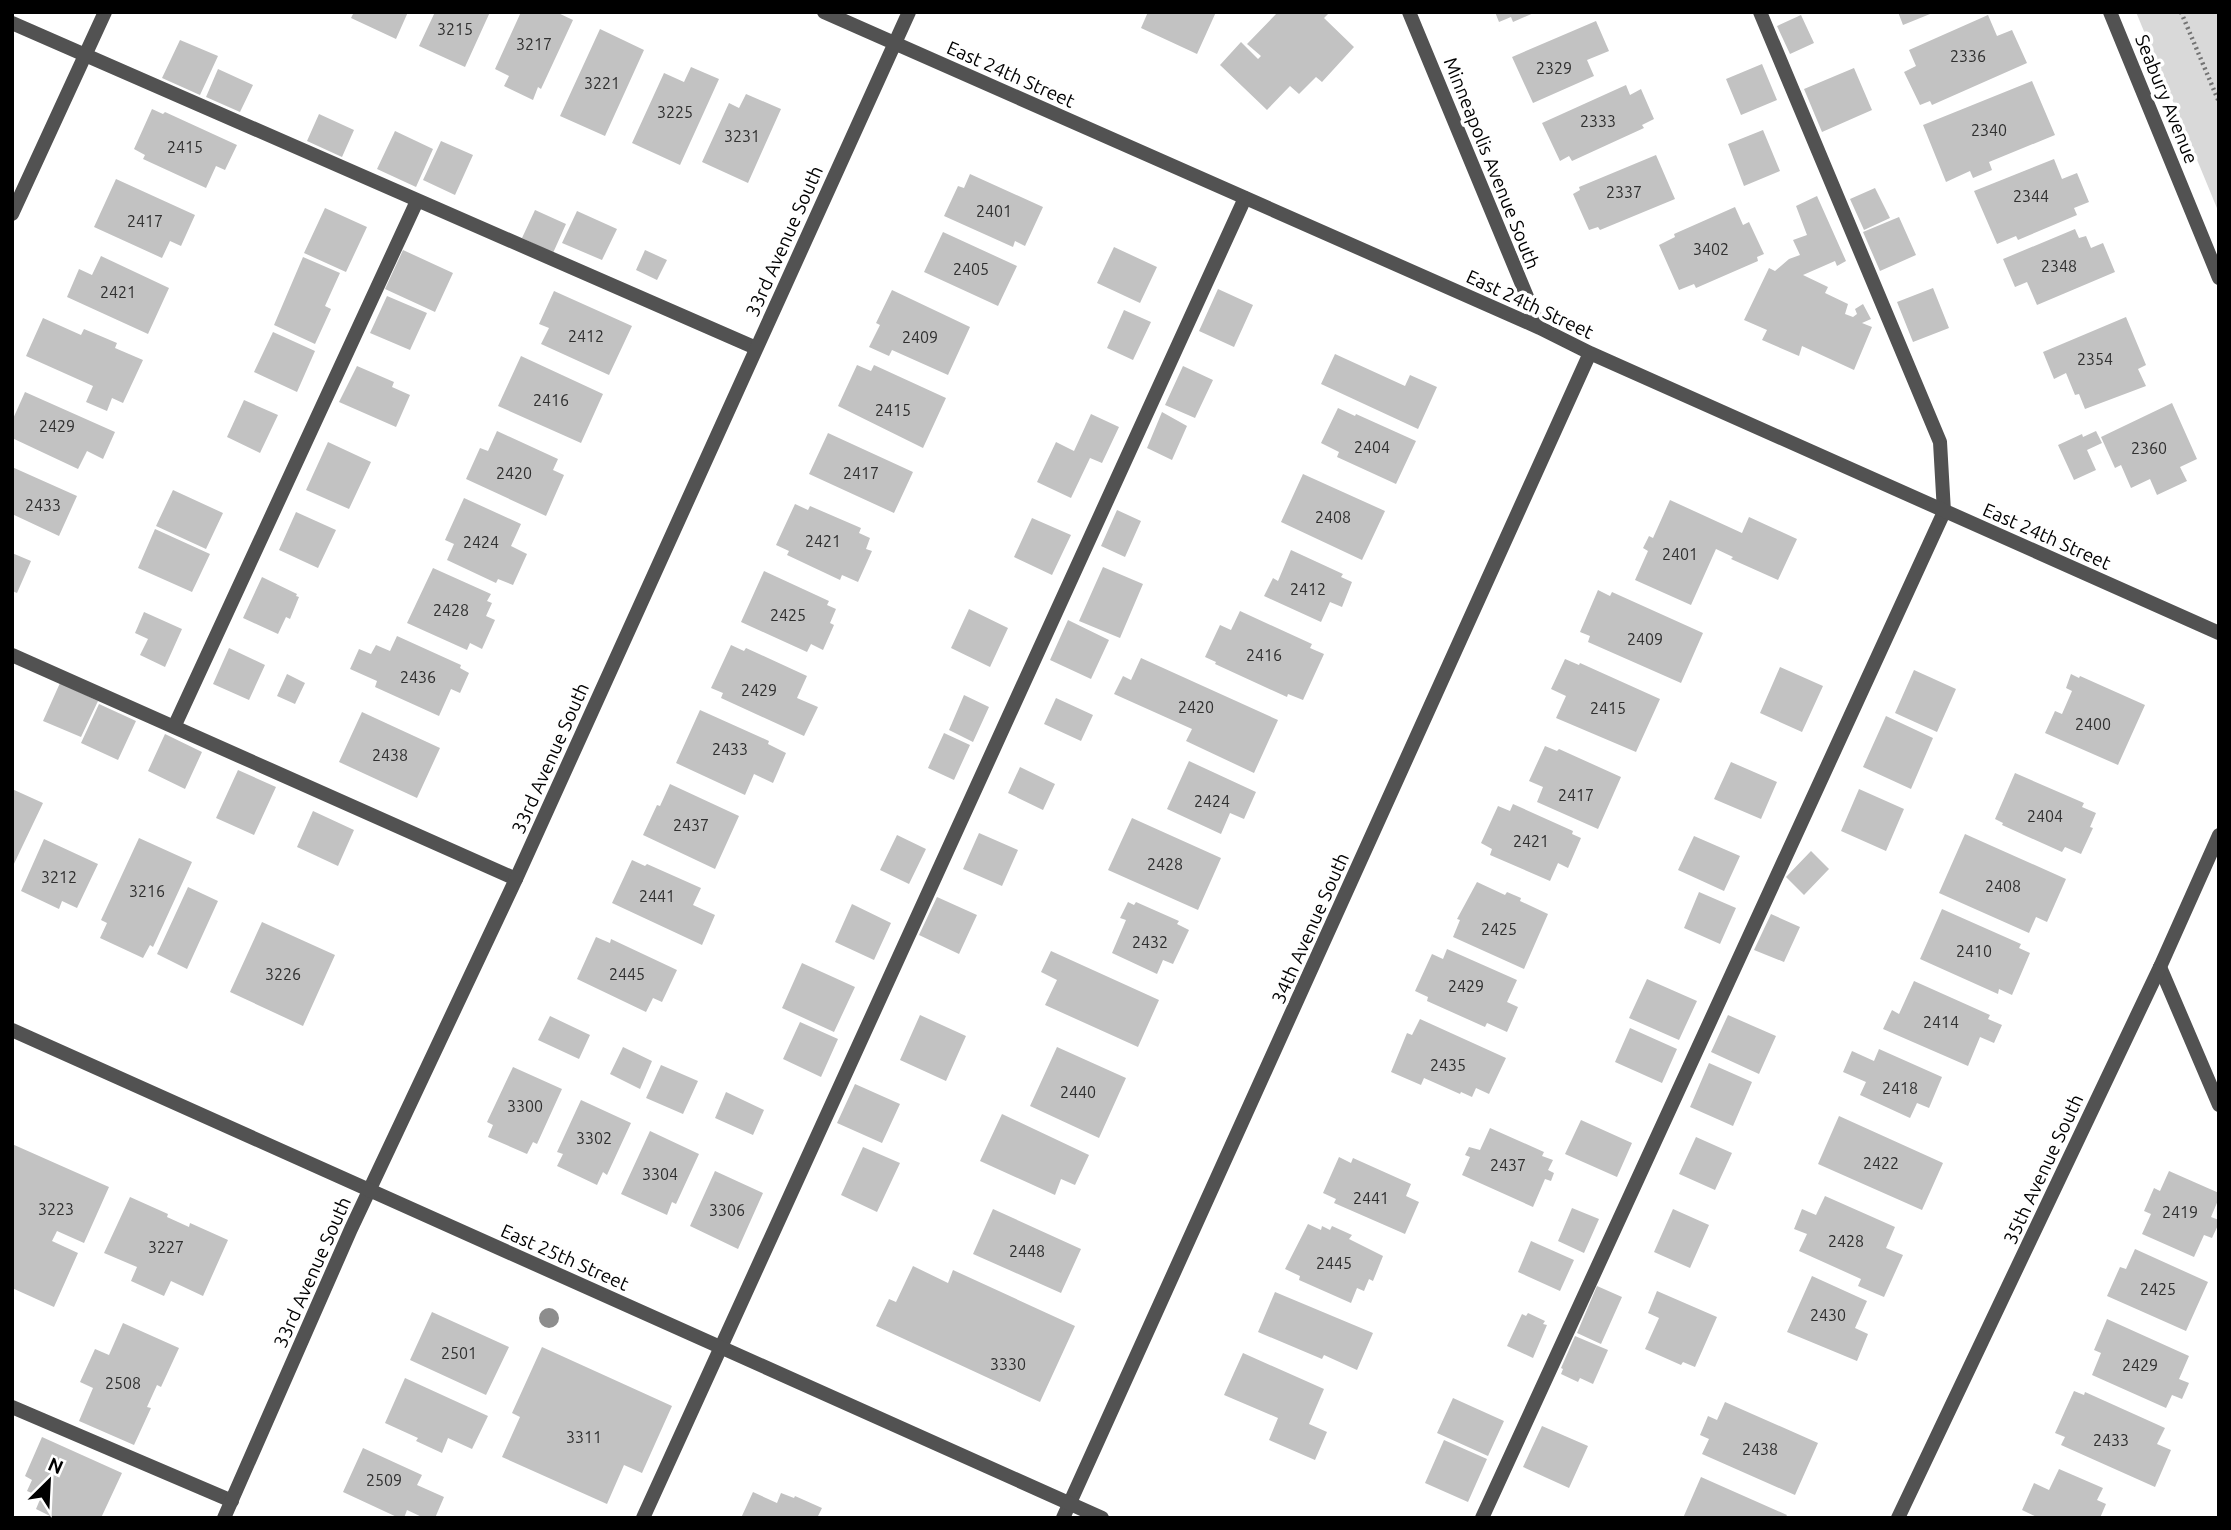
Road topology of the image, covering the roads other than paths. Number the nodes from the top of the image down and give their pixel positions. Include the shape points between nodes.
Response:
1 (105, 12) edge
2 (824, 12) edge
3 (909, 12) edge
4 (1409, 12) edge
5 (1760, 12) edge
6 (2110, 12) edge
7 (12, 23) edge
8 (894, 43) junction
9 (85, 56) junction
10 (1245, 198) junction
11 (417, 201) junction
12 (12, 214) edge
13 (2219, 278) edge
14 (1539, 328) junction
15 (756, 348) junction
16 (1590, 353) junction
17 (1944, 512) junction
18 (2219, 633) edge
19 (12, 654) edge
20 (174, 727) junction
21 (2219, 835) edge
22 (516, 879) junction
23 (2160, 967) junction
24 (12, 1030) edge
25 (2219, 1105) edge
26 (369, 1190) junction
27 (721, 1349) junction
28 (12, 1407) edge
29 (232, 1501) junction
30 (1069, 1504) junction
31 (224, 1518) edge
32 (643, 1518) edge
33 (1063, 1518) edge
34 (1102, 1518) edge
35 (1482, 1518) edge
36 (1898, 1518) edge

1 - 9 street
2 - 8 street, East 24th Street
3 - 8 street, 33rd Avenue South
4 - 14 street, Minneapolis Avenue South
5 - 17 street via 1940,442
6 - 13 street, Seabury Avenue
7 - 9 street
8 - 10 street, East 24th Street
8 - 15 street, 33rd Avenue South
9 - 11 street
9 - 12 street
10 - 14 street, East 24th Street
10 - 27 street
11 - 15 street
11 - 20 street
14 - 16 street, East 24th Street
15 - 22 street, 33rd Avenue South
16 - 17 street, East 24th Street
16 - 30 street, 34th Avenue South
17 - 18 street, East 24th Street
17 - 35 street
19 - 20 street
20 - 22 street
21 - 23 street, 35th Avenue South
22 - 26 street, 33rd Avenue South
23 - 25 street
23 - 36 street, 35th Avenue South
24 - 26 street, East 25th Street
26 - 27 street, East 25th Street
26 - 29 street, 33rd Avenue South
27 - 30 street, East 25th Street
27 - 32 street
28 - 29 street
29 - 31 street, 33rd Avenue South
30 - 33 street, 34th Avenue South
30 - 34 street, East 25th Street

